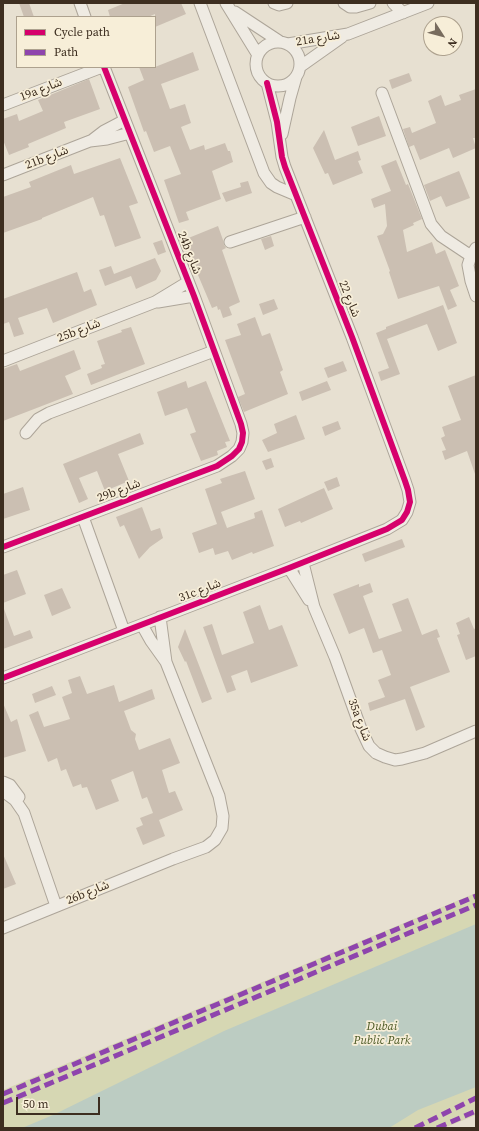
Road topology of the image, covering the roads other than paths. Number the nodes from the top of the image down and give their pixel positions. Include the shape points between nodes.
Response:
1 (80, 3) edge
2 (200, 3) edge
3 (274, 3) edge
4 (287, 3) edge
5 (344, 3) edge
6 (370, 3) edge
7 (393, 3) edge
8 (428, 3) edge
9 (229, 6) edge
10 (403, 13) junction
11 (85, 16) edge
12 (348, 34) junction
13 (284, 42) junction
14 (258, 55) junction
15 (301, 66) junction
16 (100, 68) edge
17 (103, 68) edge
18 (296, 77) junction
19 (267, 83) junction
20 (382, 93) dead end
21 (3, 105) edge
22 (125, 120) junction
23 (130, 133) junction
24 (90, 141) junction
25 (280, 142) junction
26 (3, 175) edge
27 (296, 195) junction
28 (304, 218) junction
29 (230, 242) dead end
30 (474, 252) edge
31 (188, 282) junction
32 (194, 296) junction
33 (476, 296) edge
34 (155, 302) junction
35 (214, 351) junction
36 (3, 361) edge
37 (26, 433) dead end
38 (239, 449) joint
39 (83, 517) junction
40 (402, 520) joint
41 (3, 547) edge
42 (302, 563) junction
43 (289, 568) junction
44 (314, 607) junction
45 (160, 618) junction
46 (142, 624) junction
47 (124, 631) junction
48 (166, 662) junction
49 (3, 678) edge
50 (476, 731) edge
51 (3, 782) edge
52 (3, 791) edge
53 (24, 813) junction
54 (56, 906) junction
55 (3, 928) edge

1 - 11 street
2 - 27 street via 264,173 271,183
3 - 4 street
5 - 6 street via 356,7
7 - 10 street
8 - 10 street, 21a شارع
9 - 13 street
9 - 14 street
10 - 12 street, 21a شارع
12 - 13 street, 21a شارع
12 - 15 street, 21a شارع
13 - 14 street via 270,43
13 - 15 street via 293,47 299,56
14 - 19 street via 256,68
15 - 18 street
16 - 21 street, 19a شارع
17 - 22 street, 24b شارع
18 - 19 street via 283,86
18 - 25 street, شارع 22
19 - 25 street, شارع 22
20 - 30 street via 431,224 441,236
22 - 23 street, 24b شارع
22 - 24 street, 21b شارع via 104,130
23 - 24 street, 21b شارع
23 - 31 street, 24b شارع
24 - 26 street, 21b شارع
25 - 27 street, شارع 22 via 282,158
27 - 28 street, شارع 22
28 - 29 street
28 - 40 street, شارع 22 via 352,337 408,490 410,502
30 - 33 street via 468,265
31 - 32 street, 24b شارع
31 - 34 street, 25b شارع
32 - 34 street, 25b شارع
32 - 35 street, 24b شارع
34 - 36 street, 25b شارع
35 - 37 street via 49,413 38,419
35 - 38 street, 24b شارع via 241,424 243,433
38 - 39 street, 29b شارع via 217,466
39 - 41 street, 29b شارع
39 - 47 street
40 - 42 street, 31c شارع via 392,527
42 - 43 street, 31c شارع
42 - 44 street, 35a شارع
43 - 44 street, 35a شارع
43 - 45 street, 31c شارع
44 - 50 street, 35a شارع via 336,657 364,738 376,753 395,760 410,758
45 - 46 street, 31c شارع
45 - 48 street, 26b شارع
46 - 47 street, 31c شارع
46 - 48 street, 26b شارع
47 - 49 street, 31c شارع
48 - 54 street, 26b شارع via 215,786 223,816 222,828 215,840 206,848
51 - 53 street via 19,797
52 - 53 street via 15,800
53 - 54 street
54 - 55 street, 26b شارع

